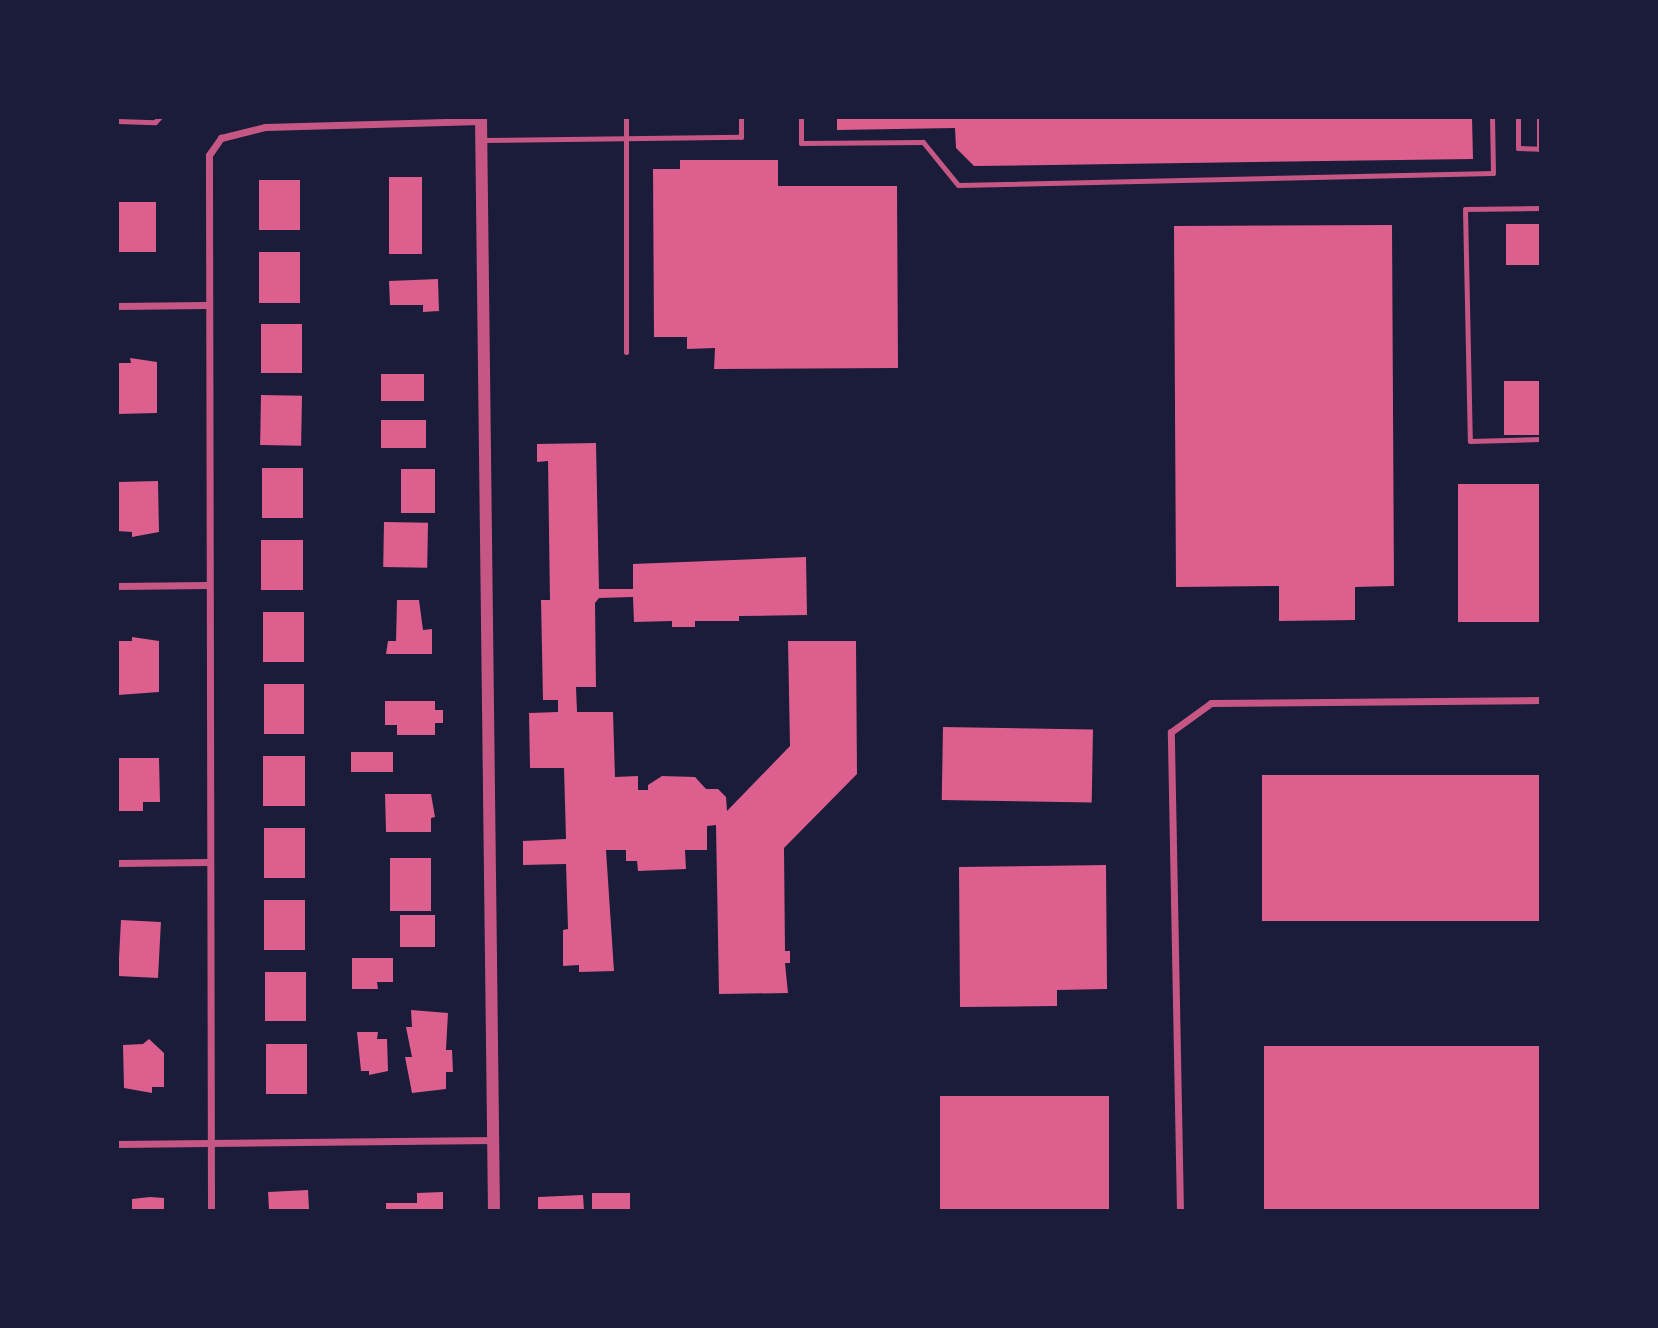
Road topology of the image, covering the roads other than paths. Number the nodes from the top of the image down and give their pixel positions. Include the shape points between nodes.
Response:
1 (160, 117) edge
2 (626, 117) edge
3 (741, 117) edge
4 (801, 117) edge
5 (1492, 117) edge
6 (1518, 117) edge
7 (1539, 117) edge
8 (481, 119) edge
9 (117, 121) edge
10 (626, 138) junction
11 (481, 139) junction
12 (1540, 149) edge
13 (1541, 208) edge
14 (206, 305) junction
15 (117, 306) edge
16 (626, 352) dead end
17 (1541, 439) edge
18 (208, 585) junction
19 (117, 586) edge
20 (1541, 700) edge
21 (209, 862) junction
22 (117, 863) edge
23 (493, 1139) junction
24 (117, 1144) edge
25 (211, 1144) junction
26 (211, 1211) edge
27 (494, 1211) edge
28 (1180, 1211) edge

1 - 9 lane via 156,122
2 - 10 lane
3 - 10 lane via 741,137
4 - 5 lane via 802,143 923,142 958,185 1493,173
6 - 12 lane via 1518,148
7 - 12 lane
8 - 11 street
8 - 14 street via 265,127 221,138 209,155 206,174
10 - 11 lane
10 - 16 lane
11 - 23 street
13 - 17 lane via 1465,209 1470,441
14 - 15 street
14 - 18 street
18 - 19 street
18 - 21 street
20 - 28 street via 1211,703 1171,732
21 - 22 street
21 - 25 street
23 - 25 street
23 - 27 street
24 - 25 street
25 - 26 street

